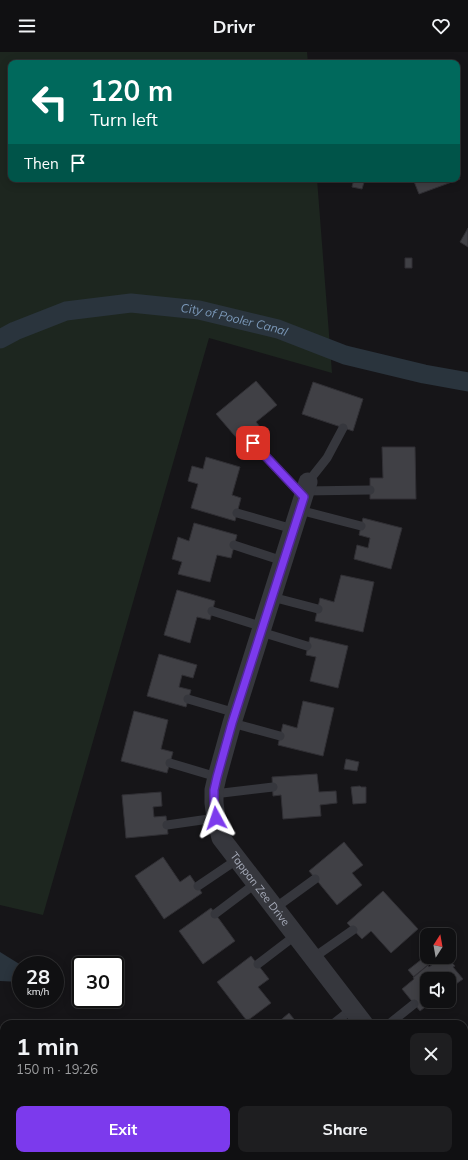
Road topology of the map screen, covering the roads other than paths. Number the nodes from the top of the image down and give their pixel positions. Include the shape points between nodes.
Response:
1 (343, 428) dead end
2 (253, 443) dead end
3 (370, 490) dead end
4 (304, 495) junction
5 (237, 513) dead end
6 (361, 526) dead end
7 (294, 529) junction
8 (234, 545) dead end
9 (283, 561) junction
10 (272, 597) junction
11 (318, 609) dead end
12 (212, 611) dead end
13 (262, 629) junction
14 (308, 646) dead end
15 (188, 699) dead end
16 (234, 718) junction
17 (280, 736) dead end
18 (170, 763) dead end
19 (216, 786) junction
20 (273, 787) dead end
21 (216, 818) junction
22 (167, 825) dead end
23 (238, 860) junction
24 (315, 878) dead end
25 (256, 883) junction
26 (198, 886) dead end
27 (275, 908) junction
28 (215, 914) dead end
29 (353, 930) dead end
30 (296, 935) junction
31 (313, 958) junction
32 (258, 964) dead end
33 (414, 1004) dead end
34 (352, 1009) junction
35 (338, 1020) edge
36 (361, 1020) edge
37 (394, 1020) edge

1 - 4 lane via 328,458
2 - 4 lane
3 - 4 lane
4 - 6 lane
4 - 7 street, Tappan Zee Drive
5 - 7 lane
7 - 9 street, Tappan Zee Drive
8 - 9 lane
9 - 10 street, Tappan Zee Drive
10 - 11 lane
10 - 13 street, Tappan Zee Drive
12 - 13 lane
13 - 14 lane
13 - 16 street, Tappan Zee Drive
15 - 16 lane
16 - 17 lane
16 - 19 street, Tappan Zee Drive
18 - 19 lane
19 - 20 lane
19 - 21 street, Tappan Zee Drive
21 - 22 lane
21 - 23 street, Tappan Zee Drive via 221,838
23 - 25 street, Tappan Zee Drive
23 - 26 lane
24 - 27 lane
25 - 27 street, Tappan Zee Drive
25 - 28 lane
27 - 30 street, Tappan Zee Drive
29 - 31 lane
30 - 31 street, Tappan Zee Drive
30 - 32 lane
31 - 34 street, Tappan Zee Drive
33 - 37 lane
34 - 35 lane
34 - 36 street, Tappan Zee Drive

